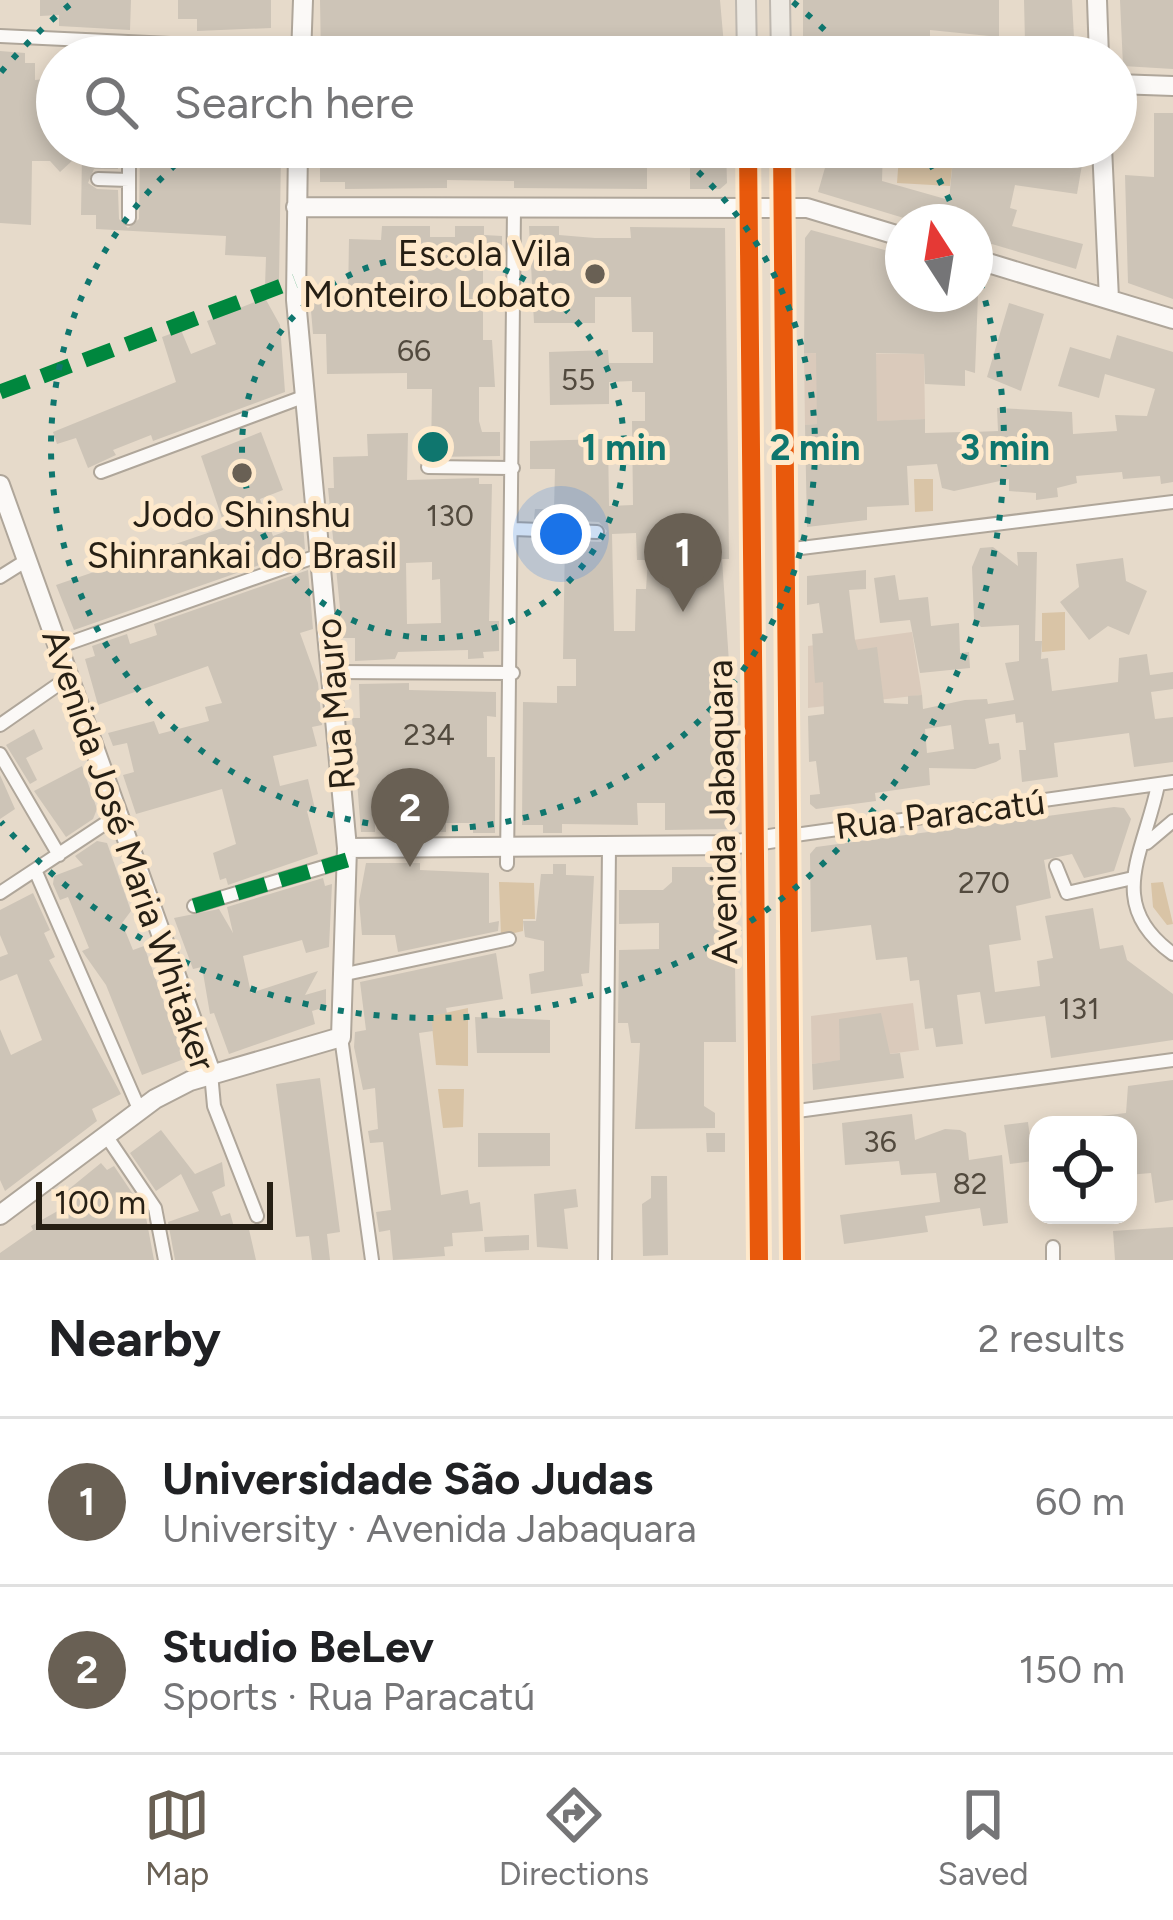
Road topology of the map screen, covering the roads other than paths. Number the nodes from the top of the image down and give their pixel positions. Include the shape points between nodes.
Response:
1 (302, 0) edge
2 (746, 0) edge
3 (781, 0) edge
4 (1097, 0) edge
5 (0, 36) edge
6 (301, 36) edge
7 (747, 36) edge
8 (781, 36) edge
9 (1098, 36) edge
10 (36, 40) edge
11 (1137, 85) edge
12 (1173, 86) edge
13 (129, 168) edge
14 (297, 168) edge
15 (748, 168) edge
16 (782, 168) edge
17 (1103, 168) edge
18 (98, 179) dead end
19 (129, 180) junction
20 (296, 207) junction
21 (749, 207) junction
22 (514, 208) junction
23 (782, 208) junction
24 (129, 218) dead end
25 (885, 232) edge
26 (993, 264) edge
27 (1109, 298) junction
28 (1173, 319) edge
29 (303, 397) junction
30 (428, 467) dead end
31 (514, 468) junction
32 (101, 472) dead end
33 (0, 485) edge
34 (1173, 502) edge
35 (513, 530) junction
36 (597, 532) dead end
37 (785, 550) junction
38 (320, 555) junction
39 (27, 560) junction
40 (0, 577) edge
41 (58, 647) junction
42 (334, 672) junction
43 (513, 673) junction
44 (69, 677) junction
45 (0, 725) edge
46 (0, 754) edge
47 (1166, 784) edge
48 (118, 815) junction
49 (1173, 820) edge
50 (788, 836) junction
51 (755, 843) junction
52 (1146, 844) junction
53 (609, 848) junction
54 (347, 854) junction
55 (59, 855) junction
56 (507, 856) junction
57 (1056, 866) dead end
58 (34, 870) junction
59 (1133, 878) junction
60 (0, 893) edge
61 (194, 906) dead end
62 (509, 939) dead end
63 (1173, 954) edge
64 (339, 975) junction
65 (341, 1037) junction
66 (1173, 1060) edge
67 (211, 1073) junction
68 (140, 1111) junction
69 (790, 1112) junction
70 (107, 1137) junction
71 (0, 1215) edge
72 (256, 1216) dead end
73 (165, 1260) edge
74 (372, 1260) edge
75 (605, 1260) edge
76 (759, 1260) edge
77 (792, 1260) edge

1 - 6 street
2 - 7 main road
3 - 8 main road
4 - 9 street
5 - 10 street
11 - 12 street
13 - 19 street
14 - 20 street, Rua Mauro
15 - 21 main road, Avenida Jabaquara
16 - 23 main road, Avenida Jabaquara
17 - 27 street
18 - 19 street
19 - 24 street
20 - 22 street
20 - 29 street, Rua Mauro
21 - 22 street
21 - 23 street
21 - 51 main road, Avenida Jabaquara
22 - 31 street
23 - 25 street
23 - 37 main road, Avenida Jabaquara
26 - 27 street
27 - 28 street
29 - 32 street
29 - 38 street, Rua Mauro
30 - 31 street
31 - 35 street
33 - 39 street, Avenida José Maria Whitaker
34 - 37 street
35 - 36 street
35 - 43 street
37 - 50 main road, Avenida Jabaquara
38 - 41 street
38 - 42 street, Rua Mauro
39 - 40 street
39 - 41 street, Avenida José Maria Whitaker
41 - 44 street, Avenida José Maria Whitaker
42 - 43 street
42 - 54 street, Rua Mauro
43 - 56 street
44 - 45 street
44 - 48 street, Avenida José Maria Whitaker
46 - 55 street
47 - 50 street, Rua Paracatú
47 - 52 street
48 - 55 street
48 - 67 street, Avenida José Maria Whitaker
49 - 52 street
50 - 51 street, Rua Paracatú
50 - 69 main road, Avenida Jabaquara
51 - 53 street, Rua Paracatú
51 - 76 main road, Avenida Jabaquara
52 - 59 street
53 - 56 street, Rua Paracatú
53 - 75 street
54 - 56 street, Rua Paracatú
54 - 61 street
54 - 64 street, Rua Mauro
55 - 58 street
57 - 59 street via 1067,893
58 - 60 street
58 - 68 street
59 - 63 street via 1138,922
62 - 64 street
64 - 65 street, Rua Mauro
65 - 67 street
65 - 74 street, Rua Mauro
66 - 69 street
67 - 68 street
67 - 72 street, Avenida José Maria Whitaker via 214,1106
68 - 70 street
69 - 77 main road, Avenida Jabaquara
70 - 71 street
70 - 73 street via 155,1208

